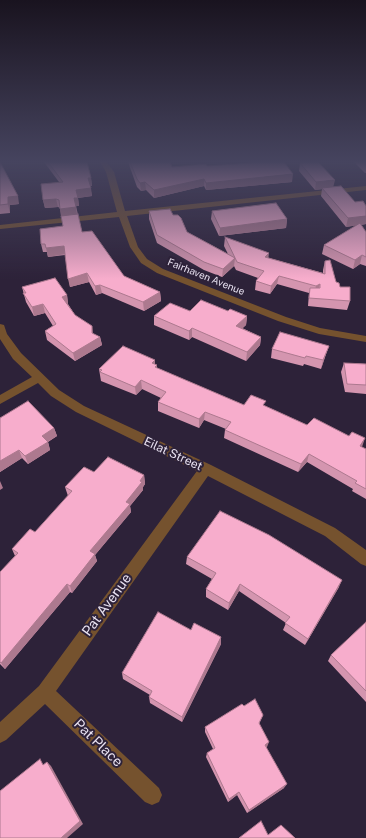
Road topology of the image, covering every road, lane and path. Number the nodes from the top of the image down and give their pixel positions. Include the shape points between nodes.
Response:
1 (118, 201) edge
2 (243, 201) edge
3 (122, 214) junction
4 (0, 227) edge
5 (0, 327) edge
6 (366, 339) edge
7 (38, 378) junction
8 (0, 400) edge
9 (206, 469) junction
10 (366, 559) edge
11 (45, 692) junction
12 (0, 734) edge
13 (152, 795) dead end

1 - 3 street, Fairhaven Avenue
2 - 3 street
3 - 4 street
3 - 6 street, Fairhaven Avenue via 134,248 144,261 160,272 282,319 319,330
5 - 7 street, Eilat Street via 17,356
7 - 8 street
7 - 9 street, Eilat Street via 80,409
9 - 10 street, Eilat Street via 330,532
9 - 11 street, Pat Avenue
11 - 12 street, Pat Avenue
11 - 13 street, Pat Place

